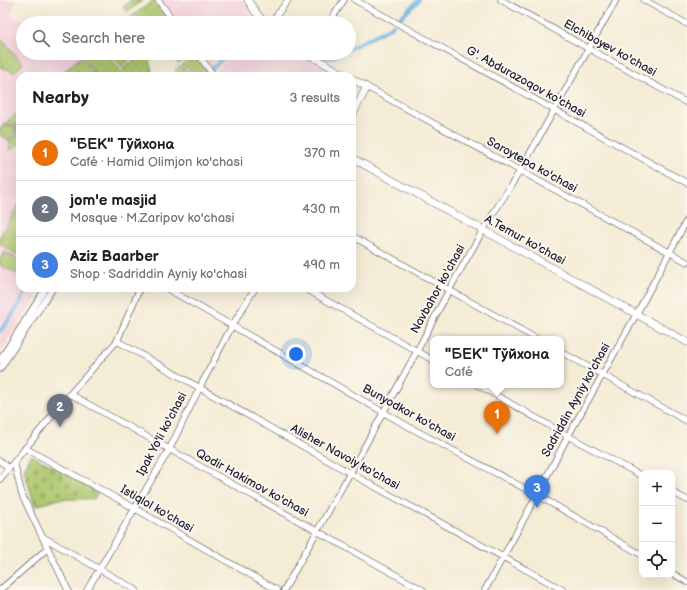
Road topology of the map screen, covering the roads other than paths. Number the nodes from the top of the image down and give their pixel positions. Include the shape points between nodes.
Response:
1 (158, 0) edge
2 (248, 0) edge
3 (288, 0) edge
4 (344, 0) edge
5 (355, 0) edge
6 (501, 0) edge
7 (616, 0) edge
8 (644, 0) edge
9 (170, 16) edge
10 (260, 16) edge
11 (276, 16) edge
12 (334, 16) edge
13 (687, 24) edge
14 (588, 48) junction
15 (203, 60) edge
16 (318, 60) edge
17 (212, 72) edge
18 (340, 72) edge
19 (356, 81) edge
20 (367, 87) junction
21 (687, 104) edge
22 (356, 108) edge
23 (555, 111) junction
24 (356, 160) edge
25 (520, 171) junction
26 (687, 183) edge
27 (687, 220) edge
28 (483, 230) junction
29 (356, 238) edge
30 (670, 252) junction
31 (687, 262) edge
32 (449, 290) junction
33 (43, 292) edge
34 (50, 292) edge
35 (138, 292) edge
36 (173, 292) edge
37 (253, 292) edge
38 (311, 292) edge
39 (636, 315) junction
40 (232, 326) junction
41 (532, 336) edge
42 (117, 341) junction
43 (687, 342) edge
44 (417, 351) junction
45 (564, 354) edge
46 (430, 358) edge
47 (0, 360) edge
48 (0, 370) edge
49 (602, 375) junction
50 (200, 387) junction
51 (483, 388) edge
52 (70, 394) junction
53 (383, 412) junction
54 (687, 421) edge
55 (568, 436) junction
56 (25, 448) junction
57 (169, 450) junction
58 (0, 461) edge
59 (14, 462) junction
60 (9, 468) junction
61 (350, 474) junction
62 (639, 474) edge
63 (0, 479) edge
64 (675, 494) edge
65 (537, 495) junction
66 (687, 500) edge
67 (134, 508) junction
68 (318, 531) junction
69 (42, 536) junction
70 (48, 548) junction
71 (639, 553) edge
72 (504, 557) junction
73 (100, 570) junction
74 (675, 575) edge
75 (687, 582) edge
76 (0, 590) edge
77 (68, 590) edge
78 (87, 590) edge
79 (136, 590) edge
80 (277, 590) edge
81 (284, 590) edge
82 (423, 590) edge
83 (485, 590) edge
84 (563, 590) edge

1 - 9 street
2 - 10 main road
3 - 11 street
4 - 12 street
5 - 23 street, G'. Abdurazoqov ko'chasi
6 - 14 street, Elchiboyev ko'chasi
7 - 14 street, Navbahor ko'chasi
8 - 13 street
14 - 21 street, Elchiboyev ko'chasi
14 - 23 street, Navbahor ko'chasi
15 - 17 street
16 - 18 main road
19 - 20 main road
20 - 22 main road
20 - 25 street, Saroytepa ko'chasi
23 - 25 street, Navbahor ko'chasi
23 - 26 street, G'. Abdurazoqov ko'chasi
24 - 28 main road, A.Temur ko'chasi
25 - 28 street, Navbahor ko'chasi
25 - 30 street, Saroytepa ko'chasi
27 - 30 street, Sadriddin Ayniy ko'chasi
28 - 32 street, Navbahor ko'chasi
28 - 39 main road, A.Temur ko'chasi
29 - 32 street
30 - 31 street, Saroytepa ko'chasi
30 - 39 street, Sadriddin Ayniy ko'chasi
32 - 41 street
32 - 44 street, Navbahor ko'chasi
33 - 47 street
34 - 48 street
35 - 42 street
36 - 40 street, Bunyodkor ko'chasi
37 - 40 street, Ipak Yo'li ko'chasi
38 - 44 street
39 - 43 main road, A.Temur ko'chasi
39 - 49 street, Sadriddin Ayniy ko'chasi
40 - 50 street, Ipak Yo'li ko'chasi
40 - 53 street, Bunyodkor ko'chasi
42 - 50 street, Alisher Navoiy ko'chasi
42 - 52 street
44 - 46 street
44 - 53 street, Navbahor ko'chasi
45 - 49 street
49 - 54 street
49 - 55 street, Sadriddin Ayniy ko'chasi
50 - 57 street, Ipak Yo'li ko'chasi
50 - 61 street, Alisher Navoiy ko'chasi
51 - 55 street
52 - 56 street
52 - 57 street, Qodir Hakimov ko'chasi
53 - 61 street, Navbahor ko'chasi
53 - 65 street, Bunyodkor ko'chasi
55 - 62 street
55 - 65 street, Sadriddin Ayniy ko'chasi
56 - 59 street
56 - 67 street, Istiqlol ko'chasi
57 - 67 street, Ipak Yo'li ko'chasi
57 - 68 street, Qodir Hakimov ko'chasi
58 - 60 street
59 - 60 street
59 - 69 street via 22,495
60 - 63 street
61 - 68 street, Navbahor ko'chasi
61 - 72 street, Alisher Navoiy ko'chasi
64 - 66 street
65 - 71 street, Bunyodkor ko'chasi
65 - 72 street, Sadriddin Ayniy ko'chasi
67 - 73 street, Ipak Yo'li ko'chasi
67 - 80 street, Istiqlol ko'chasi
68 - 81 street, Navbahor ko'chasi
68 - 82 street, Qodir Hakimov ko'chasi
69 - 70 street
69 - 73 street
70 - 76 street
70 - 77 street
72 - 83 street, Sadriddin Ayniy ko'chasi
72 - 84 street, Alisher Navoiy ko'chasi
73 - 78 street, Ipak Yo'li ko'chasi
73 - 79 street
74 - 75 street

